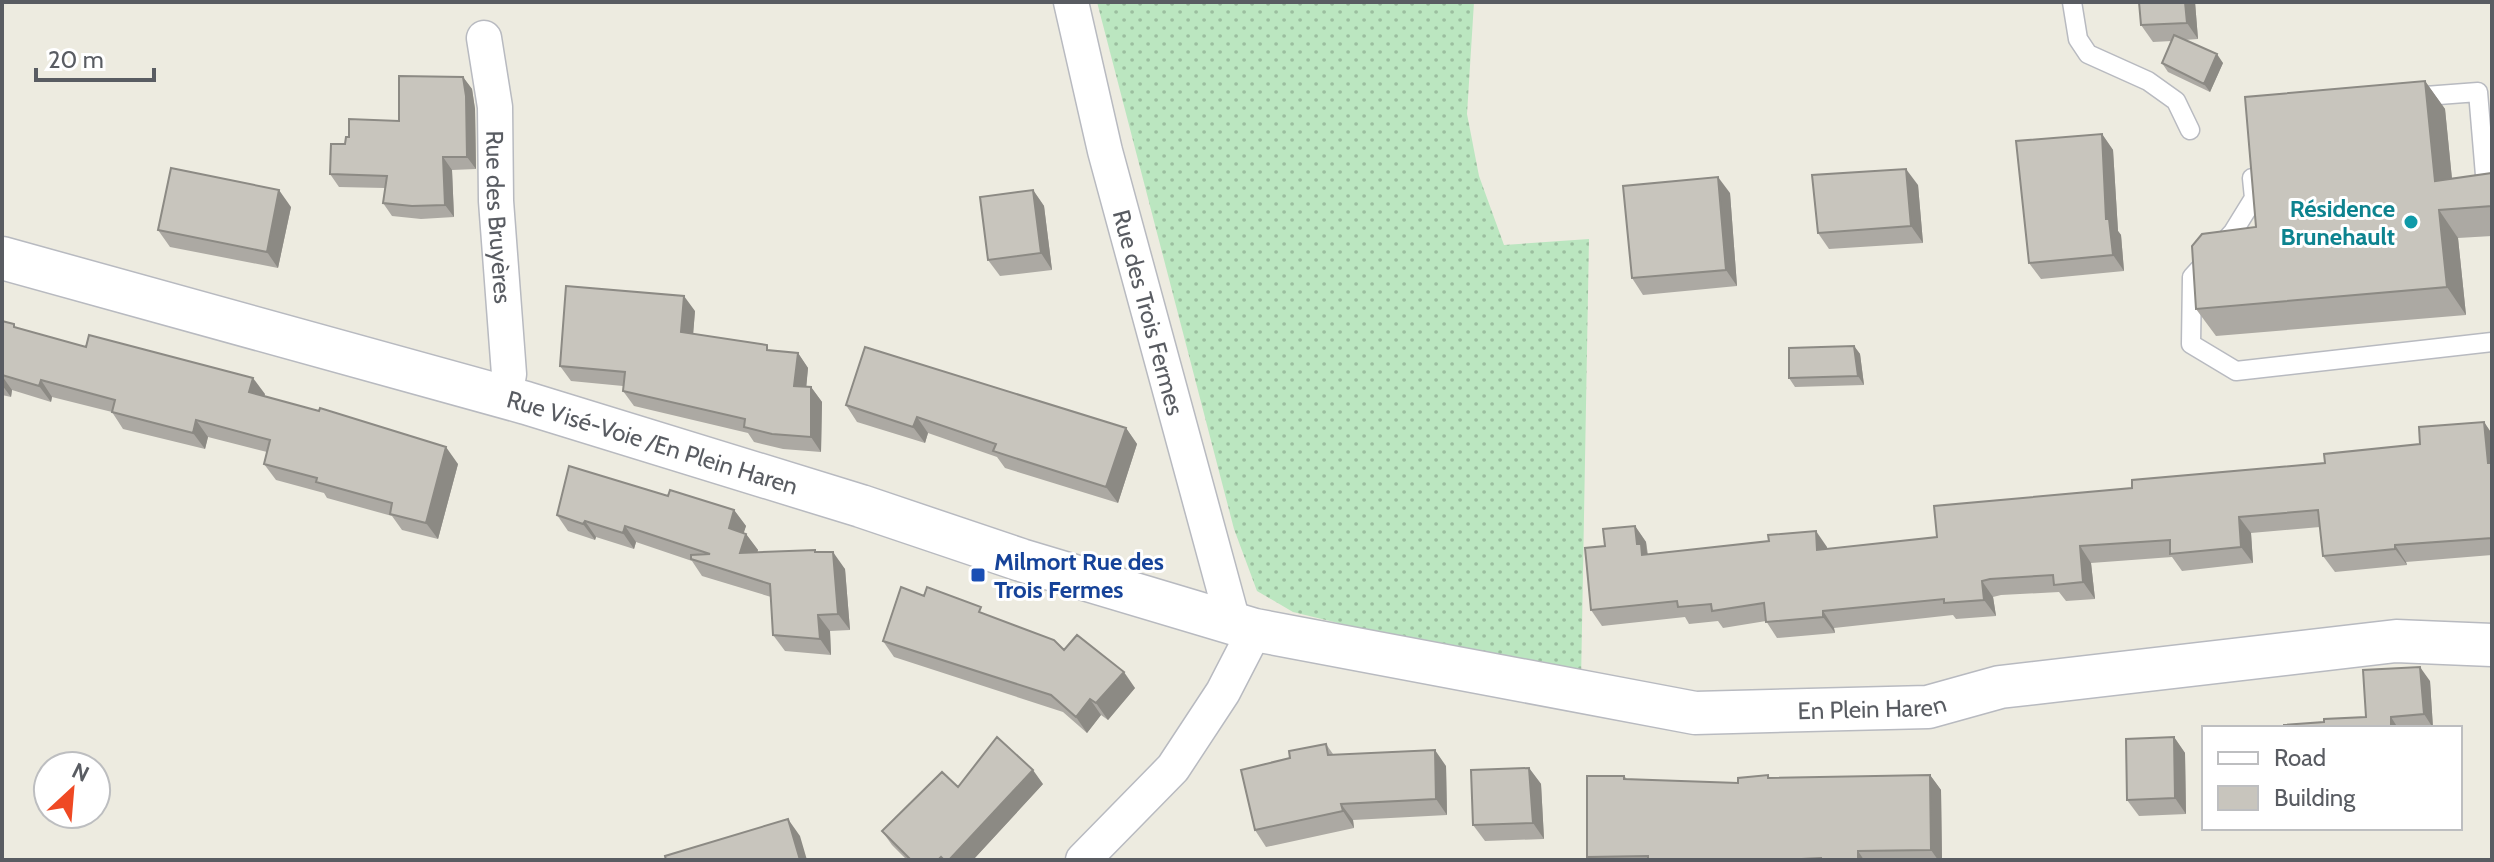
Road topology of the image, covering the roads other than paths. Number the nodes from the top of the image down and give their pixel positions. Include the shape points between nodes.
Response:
1 (1071, 2) edge
2 (2072, 2) edge
3 (484, 38) dead end
4 (2401, 98) edge
5 (2190, 130) dead end
6 (2250, 154) edge
7 (2486, 187) edge
8 (2, 258) edge
9 (2492, 342) edge
10 (505, 397) junction
11 (1244, 626) junction
12 (2492, 645) edge
13 (1083, 860) edge

1 - 11 street, Rue des Trois Fermes via 1105,151
2 - 5 lane via 2078,39 2088,54 2148,81 2176,101
3 - 10 street, Rue des Bruyères via 495,107 509,374
4 - 7 lane via 2478,92
6 - 9 lane via 2254,198 2233,232 2192,277 2191,344 2236,371
8 - 10 street, Rue Visé-Voie /En Plein Haren
10 - 11 street, Rue Visé-Voie /En Plein Haren
11 - 12 street, En Plein Haren via 1695,713 1928,707 2000,687 2396,641
11 - 13 street via 1223,692 1173,768

